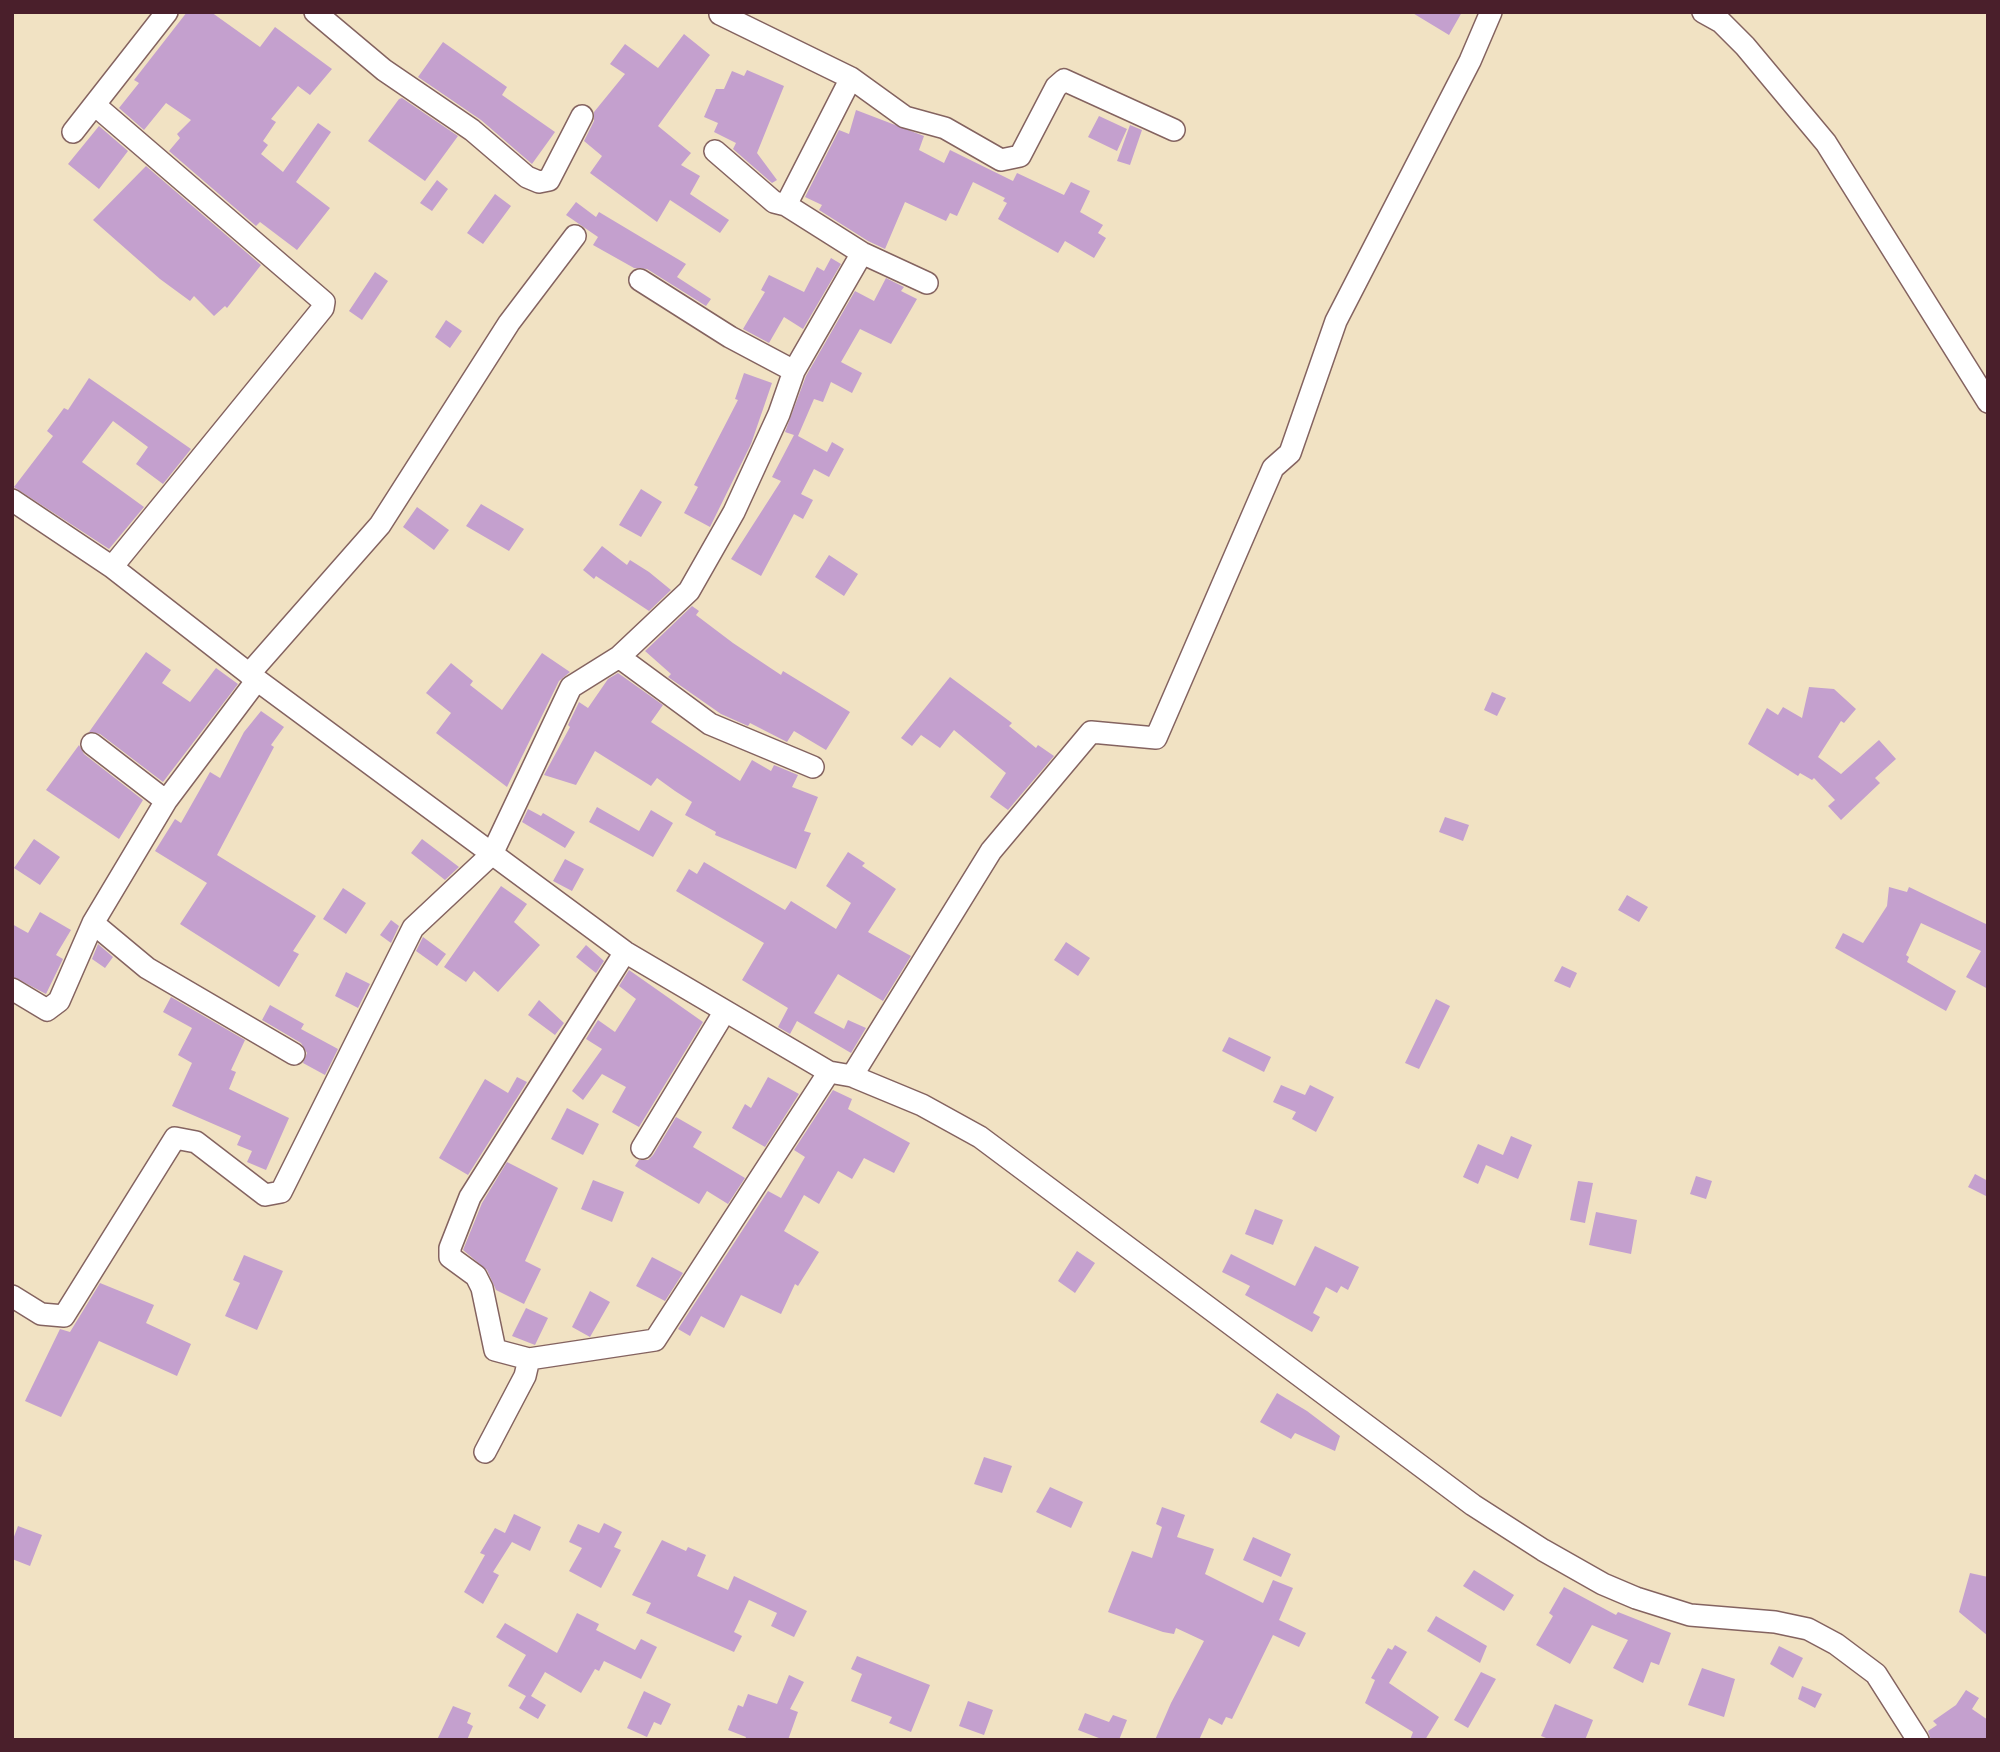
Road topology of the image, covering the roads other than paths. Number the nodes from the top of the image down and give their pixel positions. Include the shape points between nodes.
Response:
1 (167, 12) edge
2 (315, 12) edge
3 (1491, 12) edge
4 (1703, 12) edge
5 (720, 14) edge
6 (851, 78) junction
7 (96, 106) junction
8 (582, 116) dead end
9 (1174, 130) dead end
10 (73, 132) dead end
11 (715, 151) dead end
12 (786, 205) junction
13 (575, 236) dead end
14 (862, 253) junction
15 (640, 280) dead end
16 (927, 283) dead end
17 (794, 371) junction
18 (1988, 402) edge
19 (12, 500) edge
20 (112, 567) junction
21 (619, 657) junction
22 (253, 677) junction
23 (92, 744) dead end
24 (813, 767) dead end
25 (166, 801) junction
26 (492, 854) junction
27 (93, 923) junction
28 (625, 951) junction
29 (12, 989) edge
30 (725, 1011) junction
31 (293, 1054) dead end
32 (829, 1072) junction
33 (852, 1076) junction
34 (642, 1148) dead end
35 (12, 1296) edge
36 (529, 1359) junction
37 (485, 1452) dead end
38 (1919, 1740) edge

1 - 7 street
2 - 8 street via 384,70 539,182 549,180
3 - 33 street via 1336,321 1290,453 1273,468 1156,738 1091,732 991,851
4 - 18 street via 1721,22 1745,46 1826,143
5 - 6 street
6 - 9 street via 905,117 945,128 1001,160 1020,156 1064,80
6 - 12 street
7 - 10 street
7 - 20 street via 324,302
11 - 12 street via 774,202
12 - 14 street
13 - 22 street via 509,323 380,525
14 - 16 street
14 - 17 street
15 - 17 street
17 - 21 street via 740,499 689,591
19 - 20 street
20 - 22 street
21 - 24 street via 709,724
21 - 26 street via 571,687
22 - 25 street
22 - 26 street
23 - 25 street
25 - 27 street
26 - 28 street
26 - 35 street via 413,928 281,1192 265,1195 196,1142 175,1138 64,1316 41,1314
27 - 29 street via 59,1001 47,1010
27 - 31 street via 147,968
28 - 30 street
28 - 36 street via 470,1197 450,1248 450,1257 476,1276 482,1288 495,1349
30 - 32 street
30 - 34 street
32 - 33 street
32 - 36 street via 655,1340
33 - 38 street via 922,1105 980,1137 1474,1505 1543,1550 1636,1598 1690,1615 1808,1629 1836,1644 1875,1674
36 - 37 street via 526,1377

